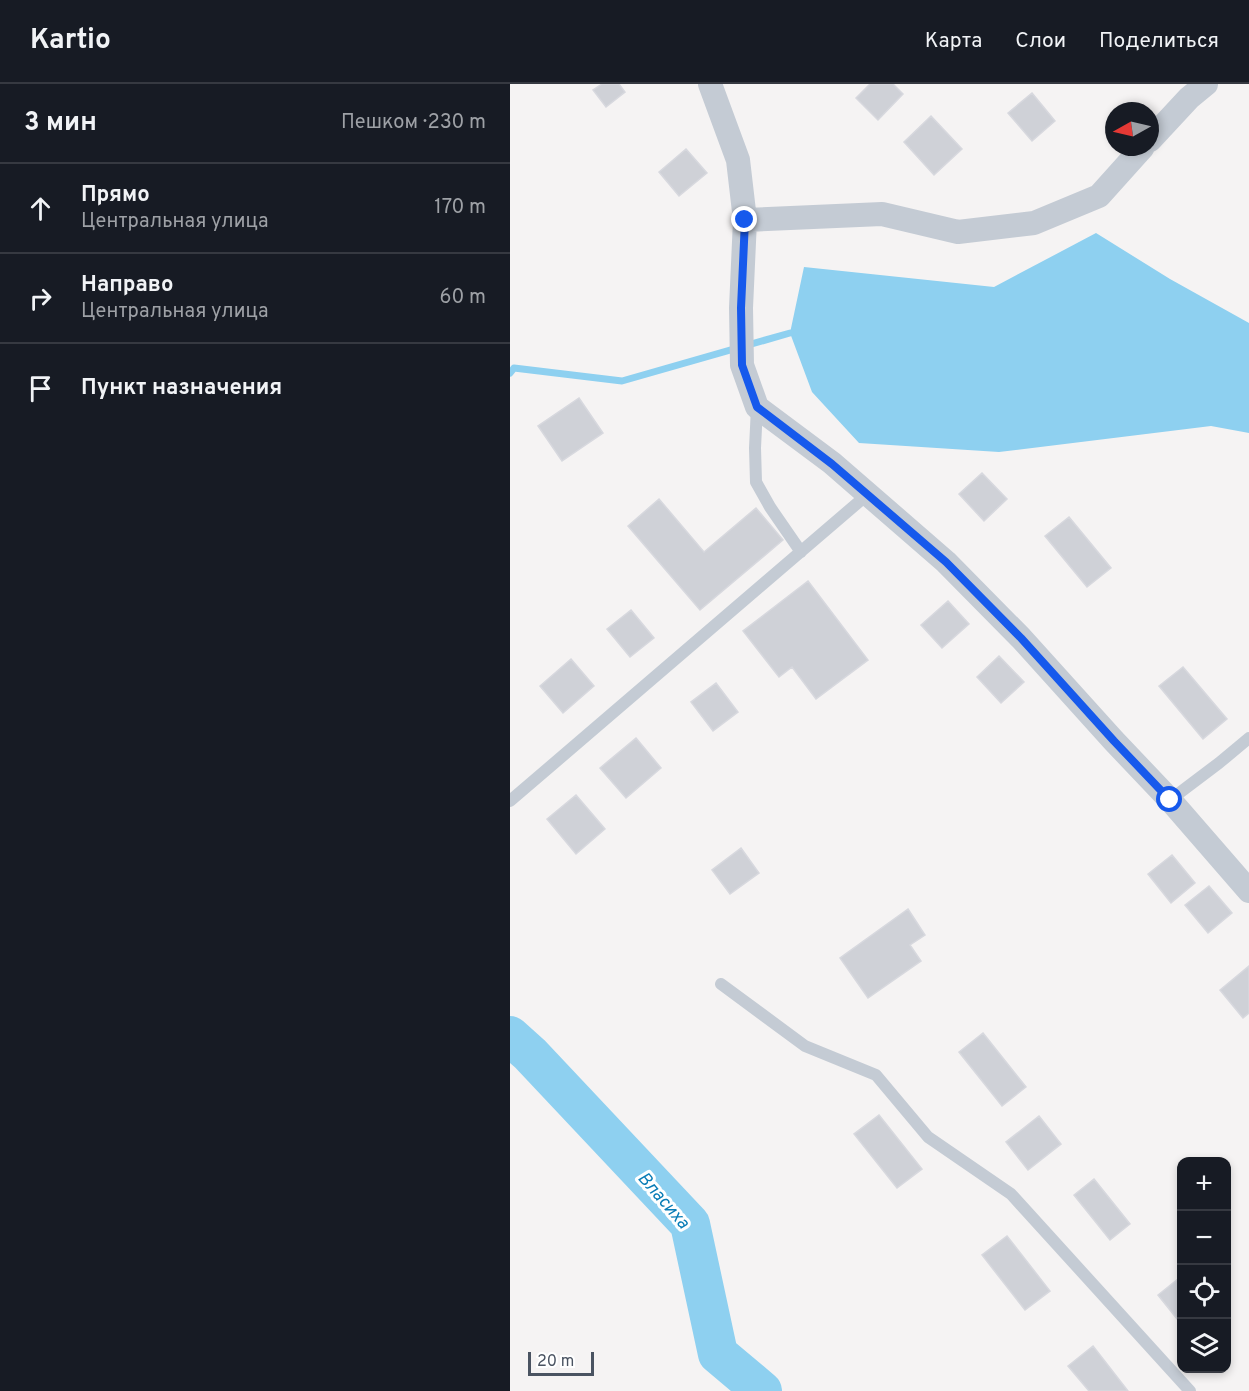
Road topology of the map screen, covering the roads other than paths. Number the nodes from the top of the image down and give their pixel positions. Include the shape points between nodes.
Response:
1 (710, 84) edge
2 (1206, 84) edge
3 (1159, 130) edge
4 (1135, 156) edge
5 (745, 220) junction
6 (757, 407) junction
7 (868, 494) junction
8 (801, 552) junction
9 (1249, 738) edge
10 (1170, 800) junction
11 (510, 801) edge
12 (1249, 891) edge
13 (721, 984) dead end
14 (1190, 1391) edge

1 - 5 street via 738,160
2 - 3 street
4 - 5 street via 1099,196 1034,223 958,231 882,214
5 - 6 street via 742,365
6 - 7 street
6 - 8 lane via 756,482
7 - 8 lane
7 - 10 street via 946,562
8 - 11 lane
9 - 10 lane
10 - 12 street
13 - 14 lane via 805,1046 876,1075 928,1137 1011,1194

